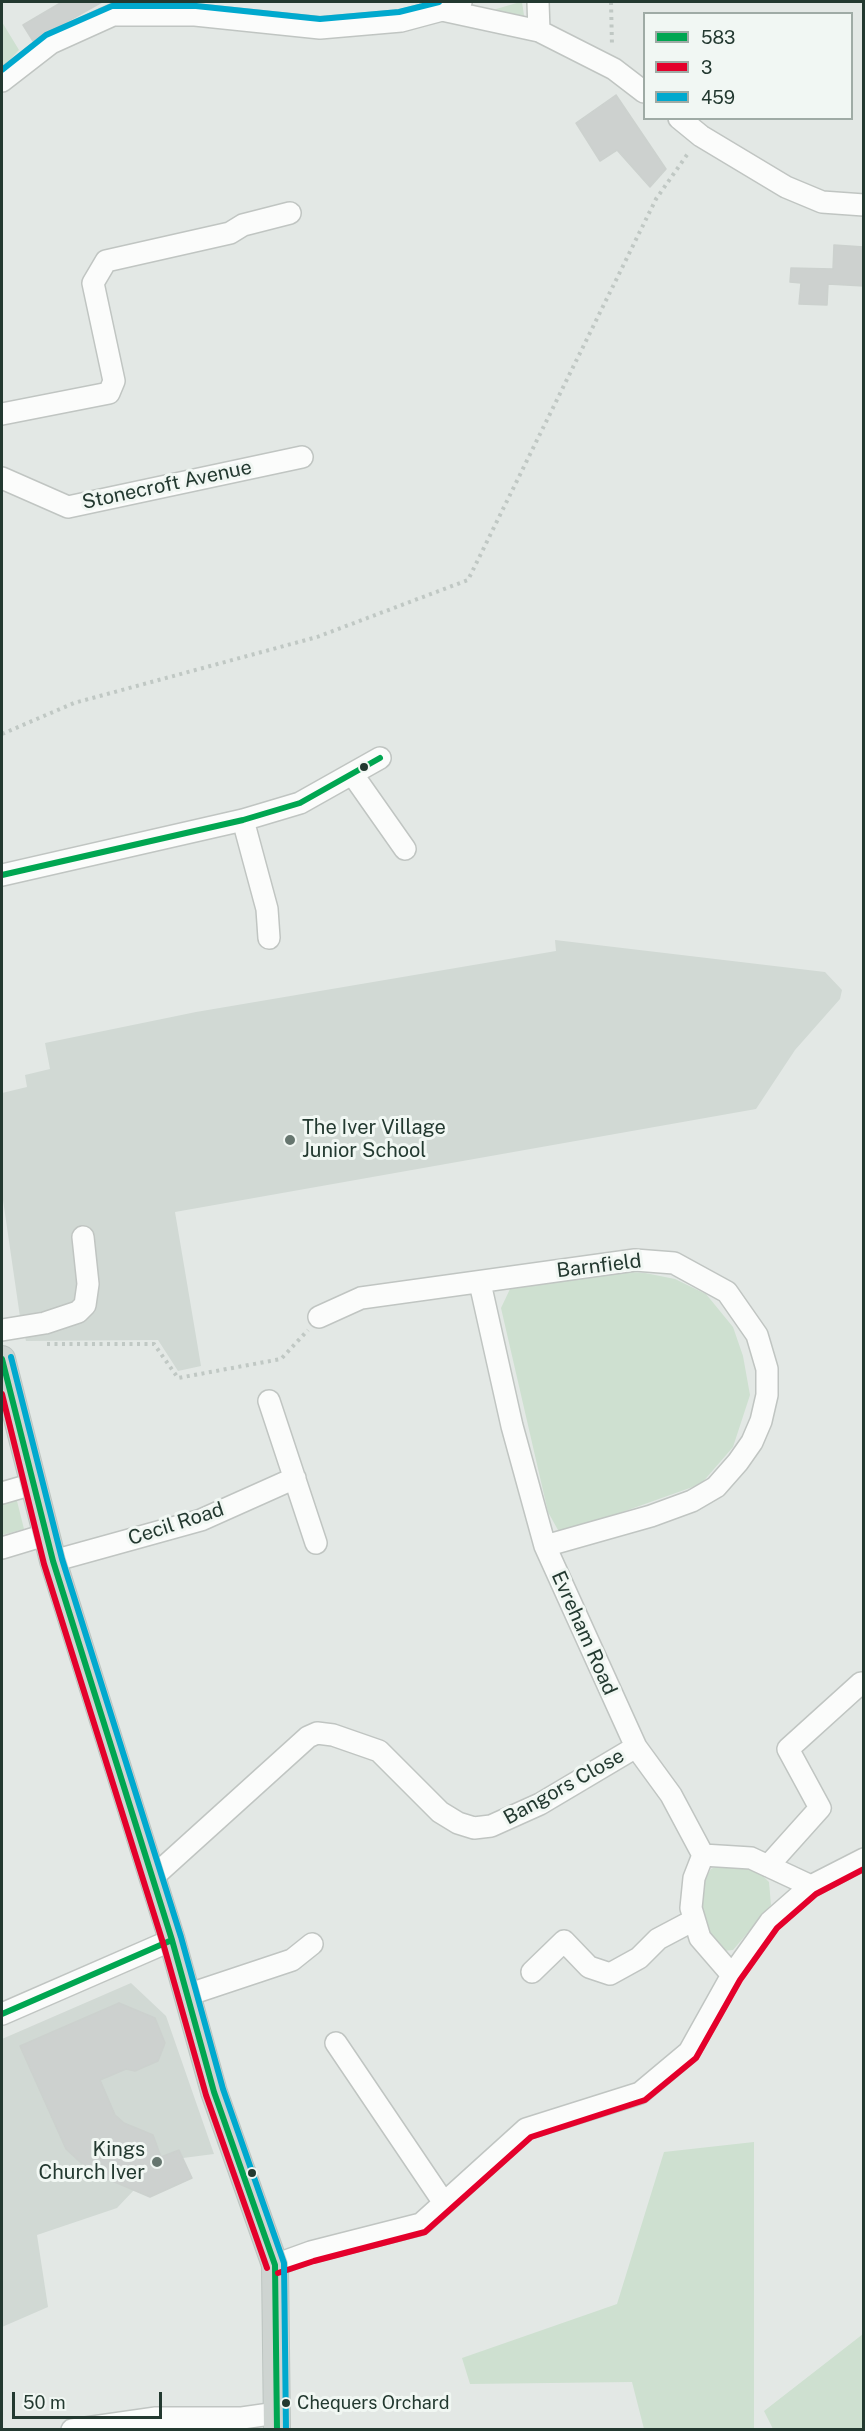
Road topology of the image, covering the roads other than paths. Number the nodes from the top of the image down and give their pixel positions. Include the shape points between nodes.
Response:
1 (538, 2) edge
2 (451, 6) edge
3 (420, 9) edge
4 (539, 31) junction
5 (2, 81) edge
6 (643, 91) edge
7 (682, 120) edge
8 (864, 205) edge
9 (290, 213) dead end
10 (2, 414) edge
11 (302, 457) dead end
12 (2, 478) edge
13 (380, 758) dead end
14 (353, 775) junction
15 (243, 820) junction
16 (405, 849) dead end
17 (2, 874) edge
18 (269, 938) dead end
19 (83, 1237) dead end
20 (480, 1283) junction
21 (319, 1317) dead end
22 (2, 1330) edge
23 (2, 1359) edge
24 (269, 1401) dead end
25 (295, 1478) junction
26 (33, 1484) junction
27 (2, 1493) edge
28 (45, 1535) junction
29 (316, 1543) dead end
30 (545, 1546) junction
31 (2, 1548) edge
32 (53, 1561) junction
33 (861, 1683) dead end
34 (636, 1747) junction
35 (703, 1855) junction
36 (864, 1859) edge
37 (768, 1866) junction
38 (153, 1878) junction
39 (811, 1886) junction
40 (694, 1920) junction
41 (172, 1940) junction
42 (312, 1944) dead end
43 (532, 1972) dead end
44 (732, 1975) junction
45 (187, 1995) junction
46 (2, 2014) edge
47 (336, 2043) dead end
48 (444, 2203) junction
49 (275, 2265) junction
50 (277, 2421) edge
51 (72, 2430) edge

1 - 4 street
2 - 3 street
2 - 4 street
3 - 5 street via 402,21 320,28 195,15 113,15 51,43
4 - 6 street via 614,69
7 - 8 street via 786,187 822,202
9 - 10 street via 243,225 230,233 106,261 93,284 114,381 109,393
11 - 12 street, Stonecroft Avenue via 68,507
13 - 14 street
14 - 15 street via 300,803
14 - 16 street
15 - 17 street
15 - 18 street via 267,909
19 - 22 street via 88,1284 85,1305 78,1312 45,1323
20 - 21 street, Barnfield via 361,1298
20 - 30 street, Evreham Road via 512,1426
20 - 30 street, Barnfield via 634,1260 675,1263 727,1292 757,1335 767,1369 767,1395 752,1442 716,1487 692,1501 651,1516
23 - 26 main road
24 - 25 street
25 - 29 street
25 - 32 street, Cecil Road via 201,1520
26 - 27 street
26 - 28 main road
28 - 31 street
28 - 32 main road
30 - 34 street, Evreham Road
32 - 38 main road
33 - 37 street via 788,1749 820,1808
34 - 35 street, Evreham Road via 671,1795
34 - 38 street, Bangors Close via 540,1804 491,1826 474,1828 440,1812 379,1751 317,1733
35 - 37 street via 751,1858
35 - 40 street via 694,1878
36 - 39 street
37 - 39 street
38 - 41 main road
39 - 44 street via 770,1922
40 - 43 street via 657,1939 639,1958 610,1974 589,1967 564,1941
40 - 44 street via 700,1938
41 - 45 main road
41 - 46 street
42 - 45 street via 292,1960
44 - 48 street via 689,2052 640,2093 526,2129
45 - 49 main road via 214,2092
47 - 48 street
48 - 49 street via 421,2224
49 - 50 main road
50 - 51 street via 156,2418

